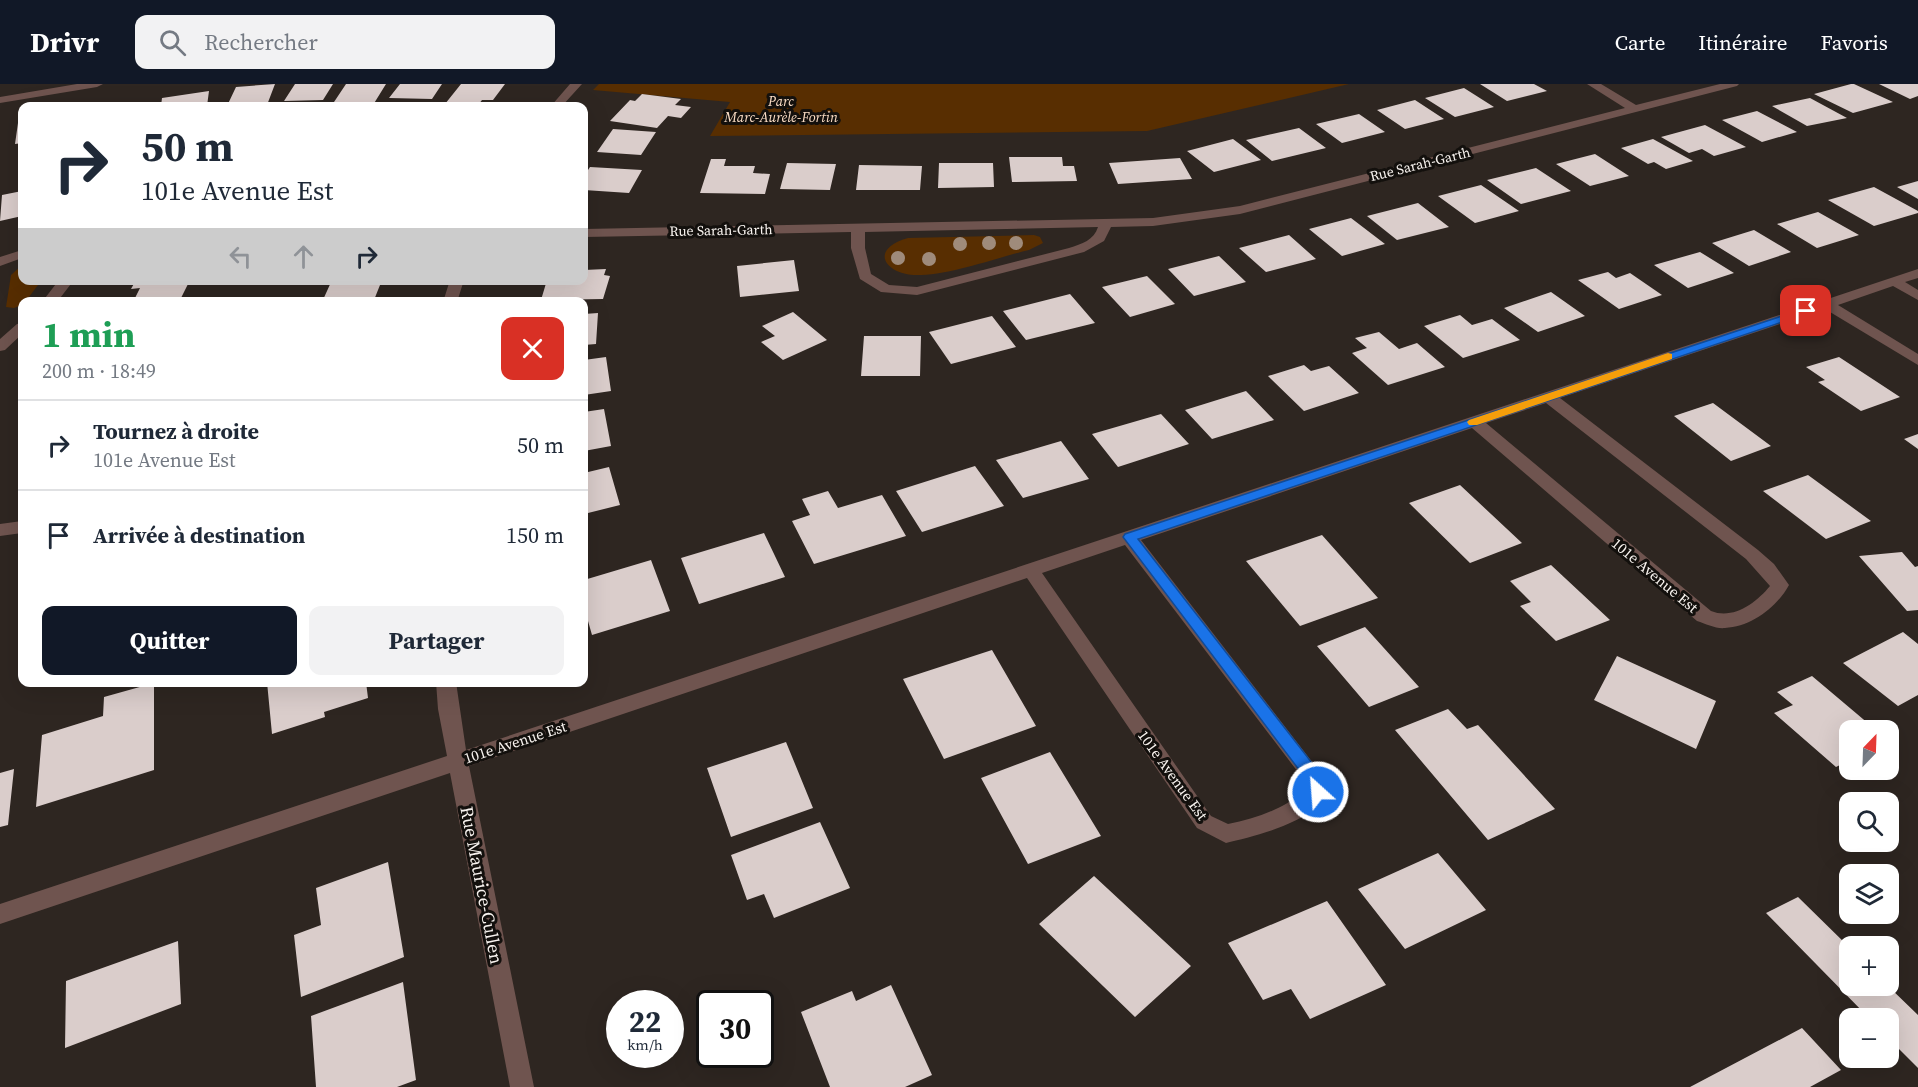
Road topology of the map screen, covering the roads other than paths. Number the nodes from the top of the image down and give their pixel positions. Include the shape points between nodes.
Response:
1 (13, 84) edge
2 (97, 84) edge
3 (576, 84) edge
4 (1593, 84) edge
5 (1733, 84) edge
6 (6, 99) edge
7 (560, 102) edge
8 (1634, 109) junction
9 (1105, 223) junction
10 (858, 226) junction
11 (588, 233) edge
12 (18, 255) edge
13 (0, 262) edge
14 (1918, 273) edge
15 (1894, 281) junction
16 (63, 285) edge
17 (1918, 296) edge
18 (53, 297) edge
19 (1827, 304) junction
20 (18, 331) edge
21 (0, 347) edge
22 (1918, 360) edge
23 (1548, 397) junction
24 (1475, 422) junction
25 (18, 528) edge
26 (0, 530) edge
27 (1129, 537) junction
28 (1031, 570) junction
29 (446, 687) edge
30 (458, 761) junction
31 (0, 914) edge
32 (522, 1087) edge

1 - 6 street
2 - 6 street
3 - 7 street
4 - 8 street
5 - 8 street, Rue Sarah-Garth
8 - 9 street, Rue Sarah-Garth via 1225,213
9 - 10 street, Rue Sarah-Garth
9 - 10 street via 1100,238 1074,251 932,289 906,292 886,289 865,276 858,248
10 - 11 street, Rue Sarah-Garth
12 - 13 street
14 - 15 street, 101e Avenue Est
15 - 17 street
15 - 19 street, 101e Avenue Est
16 - 18 street
19 - 22 street
19 - 23 street, 101e Avenue Est
20 - 21 street
23 - 24 street, 101e Avenue Est
23 - 24 street, 101e Avenue Est via 1756,557 1780,585 1770,600 1730,621 1704,616
24 - 27 street, 101e Avenue Est
25 - 26 street
27 - 28 street, 101e Avenue Est
27 - 28 street, 101e Avenue Est via 1313,776 1318,792 1304,806 1249,830 1226,834 1204,822
28 - 30 street, 101e Avenue Est
29 - 30 street, Rue Maurice-Cullen
30 - 31 street, 101e Avenue Est
30 - 32 street, Rue Maurice-Cullen

